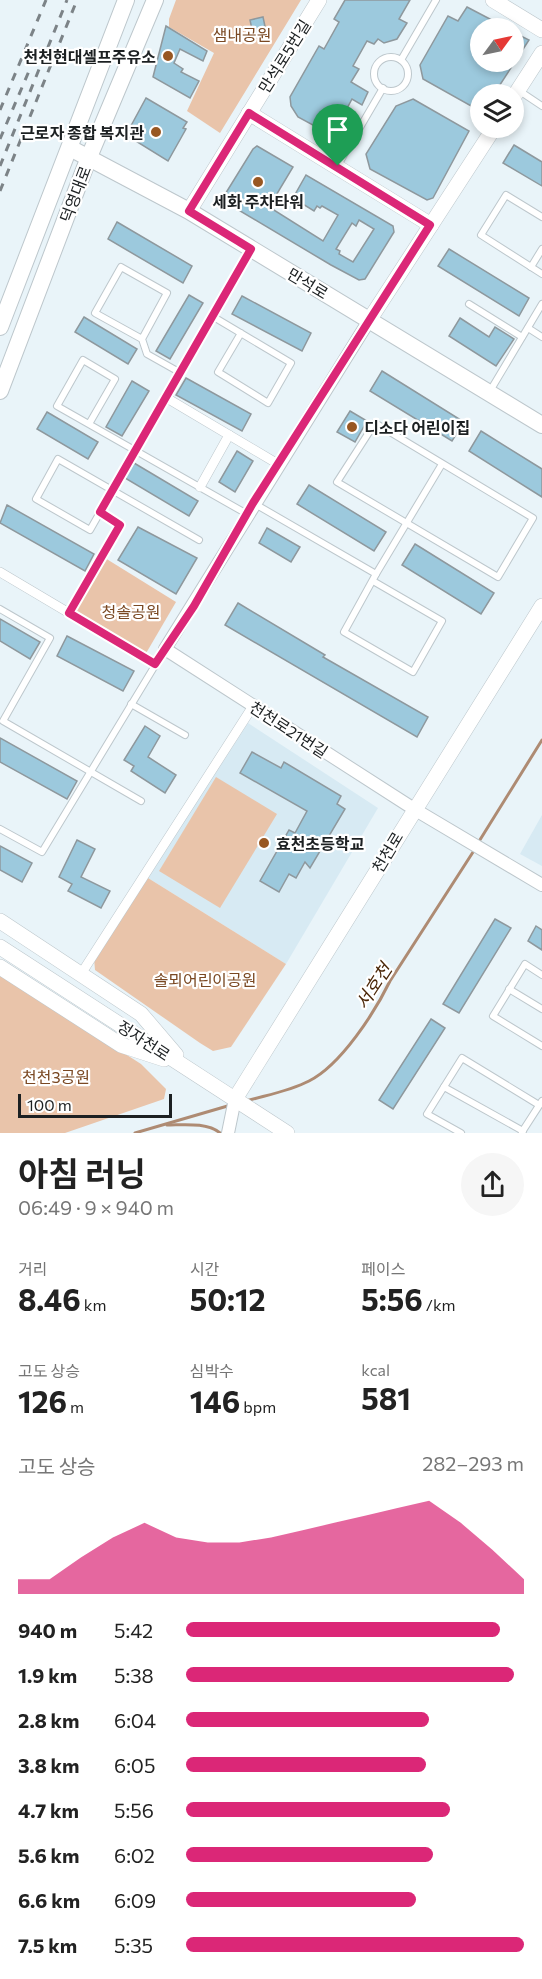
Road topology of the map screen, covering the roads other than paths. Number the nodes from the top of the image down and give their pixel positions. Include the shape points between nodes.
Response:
1 (126, 0) edge
2 (155, 0) edge
3 (319, 0) edge
4 (436, 0) edge
5 (493, 0) edge
6 (542, 30) edge
7 (542, 53) edge
8 (401, 60) junction
9 (522, 84) edge
10 (383, 88) junction
11 (524, 98) edge
12 (542, 106) edge
13 (249, 113) junction
14 (487, 138) edge
15 (70, 148) junction
16 (89, 157) junction
17 (338, 166) junction
18 (189, 211) junction
19 (542, 217) edge
20 (430, 225) junction
21 (251, 249) junction
22 (542, 249) edge
23 (531, 267) junction
24 (542, 274) edge
25 (469, 304) dead end
26 (542, 304) edge
27 (212, 316) junction
28 (370, 319) junction
29 (0, 327) edge
30 (528, 328) junction
31 (241, 333) junction
32 (522, 337) junction
33 (542, 337) edge
34 (142, 339) junction
35 (179, 372) junction
36 (0, 391) edge
37 (489, 393) junction
38 (165, 397) junction
39 (89, 424) junction
40 (542, 425) edge
41 (229, 435) junction
42 (134, 450) junction
43 (278, 464) junction
44 (442, 464) junction
45 (200, 487) junction
46 (112, 490) junction
47 (250, 508) junction
48 (100, 512) junction
49 (407, 523) junction
50 (199, 540) dead end
51 (0, 572) edge
52 (374, 578) junction
53 (542, 606) edge
54 (0, 609) edge
55 (69, 613) junction
56 (165, 649) junction
57 (155, 664) junction
58 (131, 704) junction
59 (253, 706) junction
60 (185, 735) dead end
61 (91, 772) junction
62 (141, 801) dead end
63 (414, 809) junction
64 (0, 829) edge
65 (542, 885) edge
66 (0, 921) edge
67 (0, 947) edge
68 (0, 967) edge
69 (81, 974) junction
70 (542, 975) edge
71 (509, 989) junction
72 (542, 1009) edge
73 (542, 1046) edge
74 (186, 1067) junction
75 (444, 1087) junction
76 (236, 1099) junction
77 (541, 1103) edge
78 (522, 1132) edge
79 (228, 1133) edge
80 (287, 1133) edge
81 (461, 1133) edge

1 - 15 main road, 덕영대로
2 - 16 main road, 덕영대로
3 - 13 street, 만석로5번길
4 - 8 lane
5 - 6 street
7 - 9 street
8 - 10 lane via 408,73 405,84 396,90
8 - 10 lane via 385,58 376,65 374,76
10 - 17 lane
11 - 12 lane
13 - 17 street
13 - 18 street, 만석로5번길
14 - 20 street
15 - 16 main road, 만석로
15 - 29 main road, 덕영대로
16 - 18 main road, 만석로
16 - 36 main road, 덕영대로
17 - 20 street
18 - 21 main road, 만석로
19 - 23 lane via 506,195 481,235
20 - 28 street
21 - 27 lane
21 - 28 main road, 만석로
22 - 23 lane
23 - 24 lane
25 - 32 lane
26 - 30 lane
27 - 31 lane
27 - 35 lane
28 - 37 main road, 만석로
28 - 43 street
30 - 32 lane
30 - 33 lane
31 - 31 lane via 291,363 268,403 218,372
32 - 37 lane
34 - 34 lane via 95,313 121,267 167,293
34 - 35 lane via 147,354
35 - 38 lane
37 - 40 main road, 만석로
38 - 41 street
38 - 42 lane
39 - 39 lane via 57,406 82,360 115,379
39 - 42 lane
41 - 43 street
41 - 45 street
42 - 45 lane
42 - 46 lane
43 - 47 street
44 - 49 lane
44 - 49 lane via 375,423 337,482
44 - 49 lane via 533,518 498,577
45 - 47 lane
46 - 48 lane
46 - 48 lane via 58,459 36,499 90,530
46 - 50 lane
47 - 52 lane
47 - 56 street
48 - 55 street via 120,525
49 - 52 lane
51 - 55 street
52 - 52 lane via 344,632 413,672 442,621
53 - 63 street, 천천로
54 - 61 lane via 50,638 3,721
55 - 57 street
56 - 57 lane
56 - 59 street, 천천로21번길
57 - 58 lane
58 - 60 lane
58 - 61 lane
59 - 63 street, 천천로21번길
59 - 69 street
61 - 62 lane
61 - 64 lane via 42,852
63 - 65 street, 천천로21번길
63 - 76 street, 천천로
66 - 69 street
67 - 74 street, 정자천로
68 - 74 street via 121,1045
69 - 74 street via 141,1014
70 - 71 lane via 525,964
71 - 72 lane
71 - 73 lane via 493,1016
74 - 76 street, 정자천로
75 - 77 lane via 462,1058
75 - 78 lane
75 - 81 lane via 427,1114
76 - 79 street
76 - 80 street, 정자천로
77 - 78 lane

